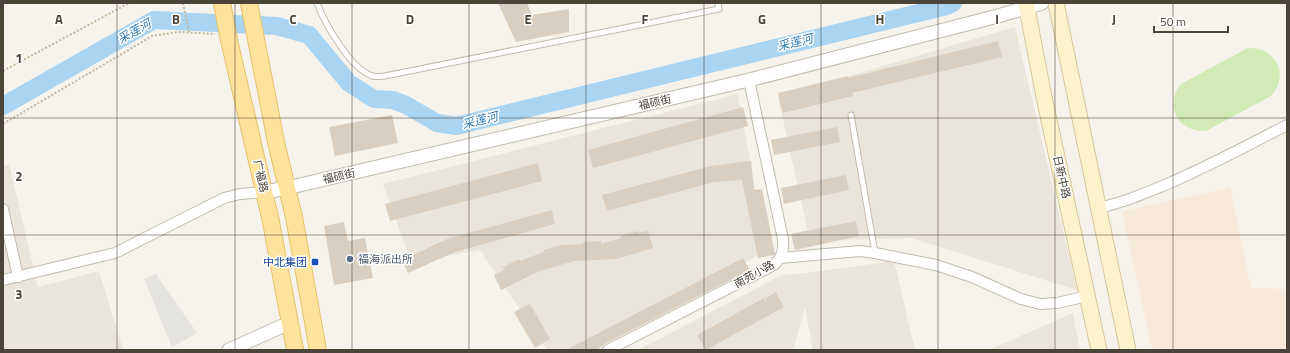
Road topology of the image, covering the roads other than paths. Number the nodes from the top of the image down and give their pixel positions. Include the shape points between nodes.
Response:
1 (249, 3) edge
2 (317, 3) edge
3 (718, 3) edge
4 (1042, 3) edge
5 (1056, 3) edge
6 (222, 4) edge
7 (1026, 5) edge
8 (750, 80) junction
9 (851, 115) dead end
10 (1287, 125) edge
11 (287, 188) junction
12 (265, 192) junction
13 (1098, 208) junction
14 (3, 209) edge
15 (875, 253) junction
16 (780, 258) junction
17 (18, 277) junction
18 (3, 280) edge
19 (1088, 296) junction
20 (289, 323) junction
21 (229, 350) edge
22 (295, 350) edge
23 (318, 350) edge
24 (608, 350) edge
25 (1099, 350) edge
26 (1128, 350) edge

1 - 11 main road, 广福路
2 - 3 lane via 340,46 359,67 373,76 392,75 720,9
4 - 7 street, 福硕街
5 - 13 main road
6 - 12 main road, 广福路
7 - 8 street, 福硕街
7 - 19 main road, 日新中路
8 - 11 street, 福硕街
8 - 16 street, 南苑小路 via 783,239 784,248
9 - 15 lane
10 - 13 street via 1191,174 1134,198
11 - 12 street, 福硕街
11 - 23 main road, 广福路
12 - 17 street via 224,198 115,253
12 - 20 main road, 广福路
13 - 26 main road
14 - 17 street
15 - 16 street via 860,251
15 - 19 street via 936,265 1040,304
16 - 24 street, 南苑小路 via 774,265
17 - 18 street
19 - 25 main road, 日新中路
20 - 21 street
20 - 22 main road, 广福路

